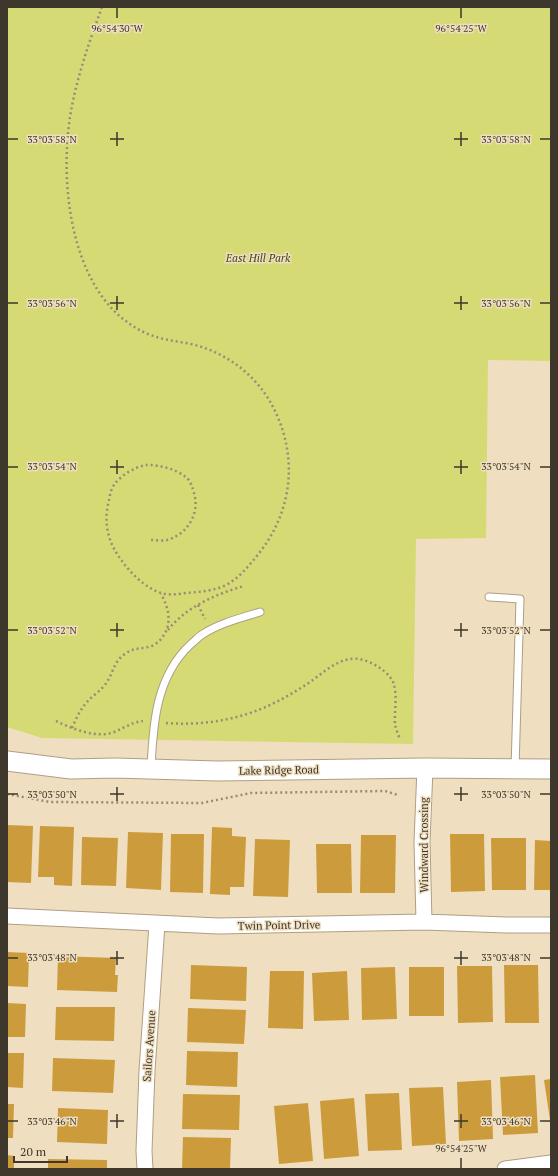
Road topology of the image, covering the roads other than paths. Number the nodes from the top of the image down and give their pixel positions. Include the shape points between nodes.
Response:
1 (489, 597) dead end
2 (260, 612) dead end
3 (7, 761) edge
4 (151, 768) junction
5 (425, 768) junction
6 (515, 769) junction
7 (551, 769) edge
8 (7, 916) edge
9 (424, 922) junction
10 (157, 924) junction
11 (551, 925) edge
12 (551, 1163) edge
13 (145, 1169) edge
14 (505, 1169) edge

1 - 6 lane via 520,599
2 - 4 lane via 202,634 182,652 166,679 157,706
3 - 4 street, Lake Ridge Road via 70,769
4 - 5 street, Lake Ridge Road
5 - 6 street, Lake Ridge Road
5 - 9 street, Windward Crossing via 422,842
6 - 7 street, Lake Ridge Road
8 - 10 street, Twin Point Drive
9 - 10 street, Twin Point Drive via 218,926
9 - 11 street, Twin Point Drive
10 - 13 street, Sailors Avenue via 147,1071
12 - 14 street

